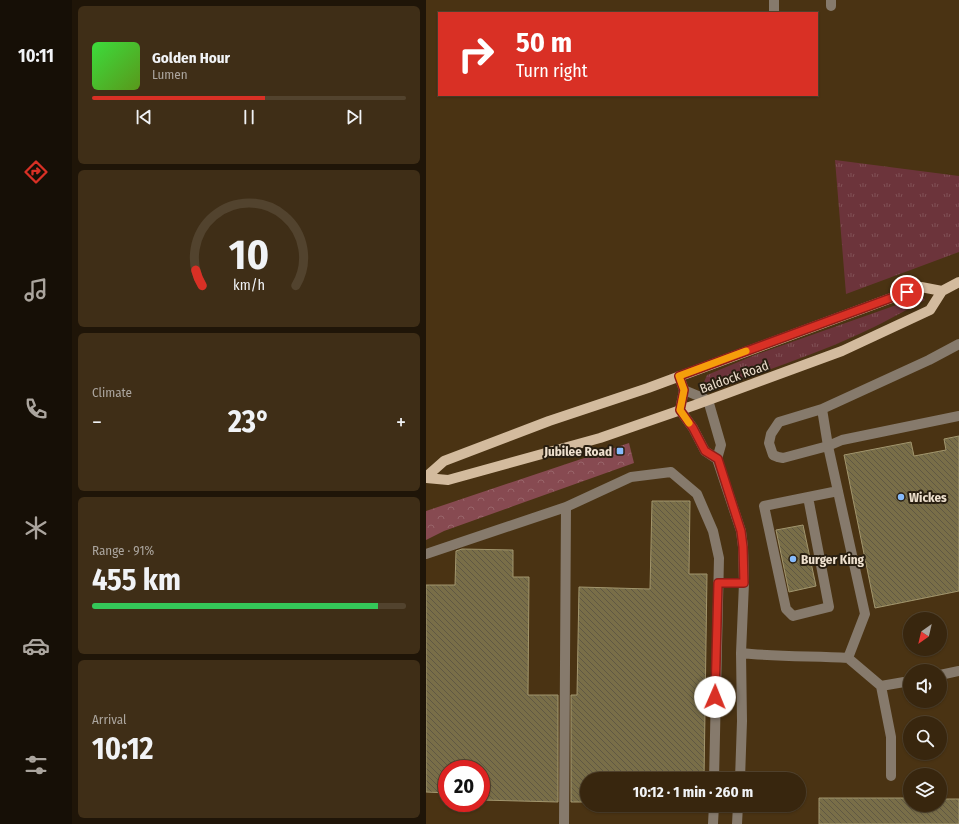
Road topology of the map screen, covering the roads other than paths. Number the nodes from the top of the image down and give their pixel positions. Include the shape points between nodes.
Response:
1 (774, 0) edge
2 (774, 12) edge
3 (959, 282) edge
4 (942, 291) junction
5 (959, 344) edge
6 (679, 376) junction
7 (684, 390) junction
8 (708, 400) junction
9 (822, 409) junction
10 (680, 410) junction
11 (959, 416) edge
12 (828, 446) junction
13 (718, 459) junction
14 (426, 477) edge
15 (838, 491) junction
16 (808, 497) junction
17 (566, 507) junction
18 (426, 554) edge
19 (718, 583) junction
20 (744, 583) junction
21 (741, 653) junction
22 (848, 658) junction
23 (959, 671) edge
24 (947, 674) edge
25 (903, 682) edge
26 (881, 686) junction
27 (714, 772) edge
28 (740, 772) edge
29 (891, 776) dead end
30 (714, 812) edge
31 (738, 812) edge
32 (564, 824) edge
33 (713, 824) edge
34 (737, 824) edge

1 - 2 street
3 - 4 main road, Baldock Road
4 - 6 main road, Baldock Road via 921,287
4 - 8 main road, Baldock Road via 930,310 842,351
5 - 9 street
6 - 7 street
6 - 14 main road, Baldock Road via 549,421 444,462
7 - 8 street
7 - 10 street
8 - 10 main road, Baldock Road
8 - 13 street via 721,445
9 - 12 street
9 - 12 street via 780,422 771,434 769,443 773,455 783,458
10 - 13 street via 705,451
10 - 14 main road, Baldock Road via 600,438 448,480
11 - 12 street via 842,440
12 - 15 street
13 - 20 street via 741,531
15 - 16 street
15 - 22 street via 865,614
16 - 16 street via 829,607 793,616 786,609 764,506
17 - 18 street
17 - 19 street via 631,477 671,472 697,494 713,531 719,558
17 - 32 street
19 - 20 street
19 - 27 street
20 - 21 street
21 - 22 street
21 - 28 street
22 - 26 street
23 - 24 street
25 - 26 street
26 - 29 street via 891,736
30 - 33 street
31 - 34 street

